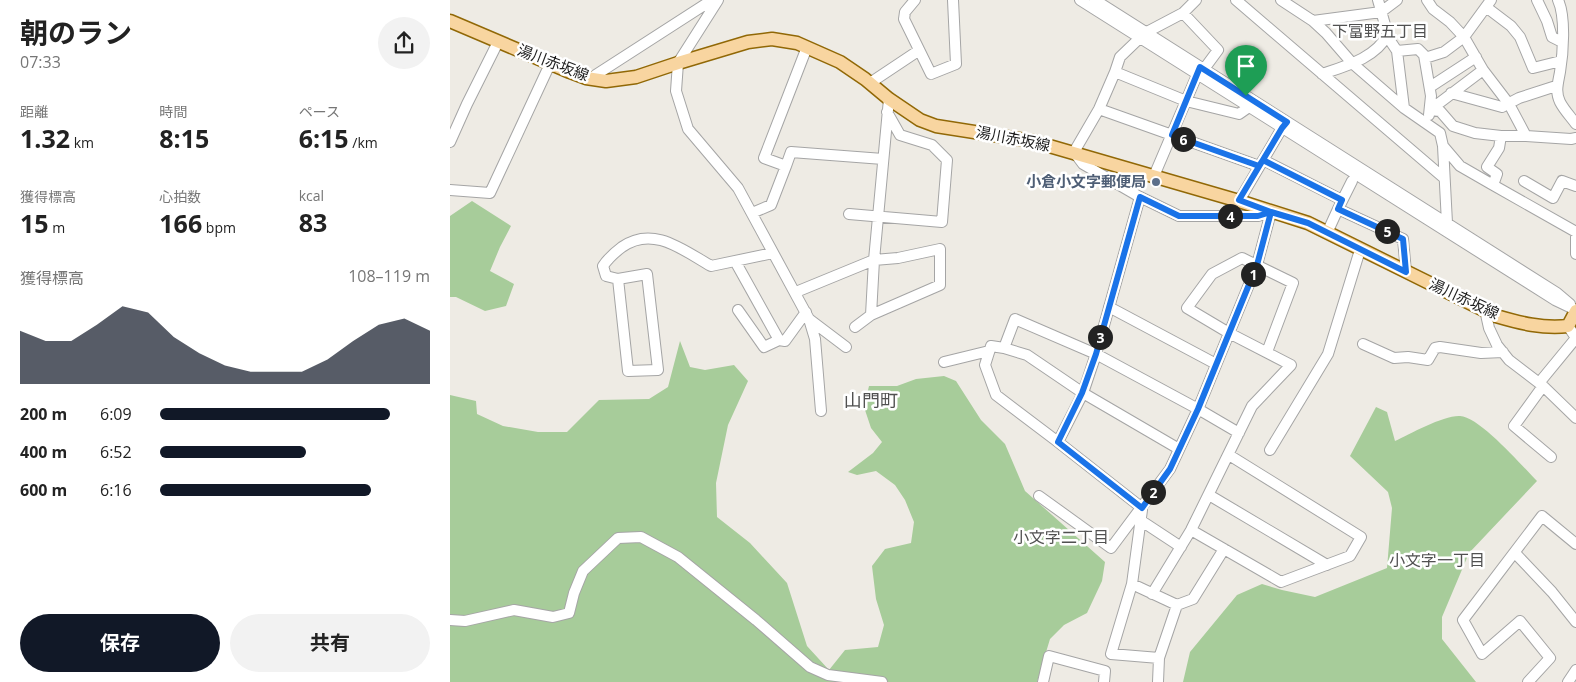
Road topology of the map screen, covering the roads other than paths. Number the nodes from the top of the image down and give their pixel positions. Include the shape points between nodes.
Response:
1 (712, 0) edge
2 (718, 0) edge
3 (915, 0) edge
4 (953, 0) edge
5 (1080, 0) edge
6 (1095, 0) edge
7 (1196, 0) edge
8 (1236, 0) edge
9 (1280, 0) edge
10 (1378, 0) edge
11 (1397, 0) edge
12 (1427, 0) edge
13 (1537, 0) edge
14 (1558, 0) edge
15 (1488, 3) edge
16 (1380, 12) junction
17 (1183, 13) junction
18 (450, 21) edge
19 (1313, 21) junction
20 (1388, 34) junction
21 (1142, 36) junction
22 (1464, 37) junction
23 (498, 42) junction
24 (1562, 42) junction
25 (807, 47) junction
26 (918, 51) junction
27 (1397, 51) junction
28 (1476, 57) junction
29 (1425, 58) junction
30 (1561, 61) junction
31 (678, 63) junction
32 (1352, 63) junction
33 (550, 64) junction
34 (1201, 70) junction
35 (1483, 70) junction
36 (1115, 72) junction
37 (1322, 74) junction
38 (591, 78) junction
39 (870, 83) junction
40 (1556, 86) junction
41 (1430, 88) junction
42 (1451, 93) junction
43 (1186, 102) junction
44 (1509, 104) junction
45 (888, 105) junction
46 (1249, 107) junction
47 (1404, 108) junction
48 (1099, 109) junction
49 (1430, 110) junction
50 (1428, 123) junction
51 (1576, 124) edge
52 (1284, 125) junction
53 (1172, 135) junction
54 (1501, 136) junction
55 (1526, 136) junction
56 (1576, 138) edge
57 (450, 142) edge
58 (1443, 146) junction
59 (1074, 152) junction
60 (883, 159) junction
61 (1261, 163) junction
62 (786, 166) junction
63 (1154, 176) junction
64 (1444, 178) junction
65 (1352, 181) dead end
66 (1524, 181) dead end
67 (1493, 185) junction
68 (1576, 186) edge
69 (450, 190) edge
70 (1140, 197) junction
71 (1239, 200) junction
72 (1340, 204) junction
73 (1271, 212) junction
74 (752, 213) junction
75 (849, 214) dead end
76 (878, 216) junction
77 (1447, 223) junction
78 (1327, 233) junction
79 (1576, 239) edge
80 (1360, 250) junction
81 (773, 253) junction
82 (1576, 254) edge
83 (874, 260) junction
84 (735, 261) junction
85 (1257, 265) junction
86 (1406, 272) junction
87 (618, 279) junction
88 (796, 292) junction
89 (1109, 307) junction
90 (738, 310) dead end
91 (1485, 310) junction
92 (1576, 310) edge
93 (871, 314) junction
94 (808, 316) junction
95 (1568, 326) junction
96 (855, 327) dead end
97 (1229, 333) junction
98 (778, 340) junction
99 (1363, 344) dead end
100 (846, 347) dead end
101 (1004, 348) junction
102 (989, 351) junction
103 (1267, 352) junction
104 (1503, 352) junction
105 (1096, 354) junction
106 (944, 362) dead end
107 (1216, 364) junction
108 (1541, 384) junction
109 (1082, 393) junction
110 (1198, 409) junction
111 (821, 411) dead end
112 (1576, 418) edge
113 (1239, 434) junction
114 (1058, 442) junction
115 (1179, 449) junction
116 (1270, 450) dead end
117 (1229, 455) junction
118 (1550, 457) dead end
119 (1209, 495) junction
120 (1039, 496) dead end
121 (1142, 508) junction
122 (1140, 520) junction
123 (1191, 530) junction
124 (1576, 544) edge
125 (1181, 547) junction
126 (1224, 549) junction
127 (1515, 553) junction
128 (1327, 565) junction
129 (1132, 584) junction
130 (1152, 594) junction
131 (1177, 605) junction
132 (450, 620) edge
133 (1576, 622) edge
134 (1159, 658) junction
135 (1576, 670) edge
136 (882, 682) edge
137 (1043, 682) edge
138 (1104, 682) edge
139 (1158, 682) edge
140 (1528, 682) edge
141 (1568, 682) edge

1 - 38 street
2 - 31 street
3 - 26 street via 905,12 904,19
4 - 26 street via 956,64 931,74
5 - 21 street
6 - 21 street
7 - 17 street
8 - 37 street
9 - 19 street
10 - 16 street
11 - 16 street
12 - 22 street
13 - 24 street via 1552,37
14 - 24 street via 1562,8
15 - 22 street
15 - 30 street via 1520,37 1533,68
16 - 19 street
16 - 20 street
17 - 21 street
17 - 34 street via 1218,50
18 - 23 main road, 湯川赤坂線
19 - 32 street
20 - 27 street
20 - 32 street via 1372,53
21 - 34 street
21 - 36 street via 1120,57
22 - 28 street
22 - 29 street via 1444,52
23 - 33 main road, 湯川赤坂線
23 - 57 street
24 - 30 street
25 - 31 main road, 湯川赤坂線 via 772,39 748,42
25 - 39 main road, 湯川赤坂線 via 840,62
25 - 62 street via 764,158
26 - 39 street
27 - 29 street via 1418,49
27 - 47 street
28 - 35 street
28 - 41 street
29 - 41 street
30 - 40 street
31 - 38 main road, 湯川赤坂線 via 636,77
31 - 74 street via 676,91 688,129 738,188
32 - 37 street
32 - 47 street
33 - 38 main road, 湯川赤坂線
33 - 69 street via 490,193
34 - 43 street
34 - 46 street
34 - 52 street
35 - 42 street
35 - 44 street
36 - 43 street
36 - 48 street
37 - 64 street
39 - 45 main road, 湯川赤坂線
40 - 44 street
40 - 51 street via 1560,102
41 - 49 street
42 - 44 street via 1502,107
42 - 49 street
43 - 46 street via 1238,114
43 - 53 street
44 - 55 street
45 - 59 main road, 湯川赤坂線 via 936,126 1032,141
45 - 60 street
45 - 76 street via 900,135 932,145 947,160 942,222
46 - 52 street
47 - 50 street
48 - 53 street
48 - 59 street
49 - 50 street
49 - 54 street via 1440,111 1453,126
50 - 58 street via 1440,133
52 - 61 street
52 - 77 street
52 - 92 street via 1555,300
53 - 61 street
53 - 63 street
54 - 55 street
54 - 67 street via 1499,148 1487,167 1497,174
55 - 56 street
58 - 64 street
58 - 67 street via 1460,166
59 - 63 main road, 湯川赤坂線
59 - 70 street via 1083,164
60 - 62 street via 791,152
60 - 76 street
61 - 71 street
61 - 72 street
62 - 74 street via 771,205
63 - 71 main road, 湯川赤坂線
64 - 77 street
65 - 72 street
66 - 68 street via 1553,198 1562,181
67 - 79 street
70 - 73 street via 1179,216 1258,216
70 - 89 street
71 - 73 main road, 湯川赤坂線
72 - 78 street
72 - 86 street via 1403,239
73 - 78 main road, 湯川赤坂線 via 1308,223
73 - 85 street
74 - 81 street
75 - 76 street
76 - 83 street
77 - 92 street via 1557,293
78 - 80 main road, 湯川赤坂線
79 - 82 street
80 - 86 main road, 湯川赤坂線
80 - 116 street via 1328,354
81 - 84 street
81 - 88 street
83 - 88 street
83 - 93 street
83 - 93 street via 940,249 940,285
84 - 87 street via 711,266 666,241 651,237 630,241 609,257 603,266 606,276
84 - 98 street
85 - 97 street
85 - 97 street via 1242,258 1212,274 1186,308
85 - 103 street via 1293,283
86 - 91 main road, 湯川赤坂線
87 - 87 street via 647,274 658,370 628,371
88 - 94 street
89 - 105 street
89 - 107 street
90 - 98 street via 764,347
91 - 95 main road, 湯川赤坂線 via 1525,324 1552,328
91 - 104 street via 1489,328
92 - 95 main road
93 - 96 street
94 - 98 street via 786,341
94 - 100 street
94 - 111 street via 815,339
95 - 108 street via 1576,338
97 - 103 street
97 - 107 street
99 - 104 street via 1394,358 1428,360 1435,348 1440,347 1482,354
101 - 102 street via 991,346
101 - 105 street via 1015,319
101 - 109 street via 1027,355
102 - 106 street
102 - 114 street via 985,366 996,395
103 - 113 street via 1291,365 1252,406
104 - 108 street via 1508,360
105 - 109 street
105 - 110 street
107 - 110 street
108 - 112 street
108 - 118 street via 1514,426
109 - 114 street
109 - 115 street
110 - 113 street
110 - 115 street
113 - 117 street
114 - 121 street
115 - 121 street via 1170,469
117 - 119 street
117 - 128 street via 1361,537 1350,556
119 - 123 street
119 - 128 street
120 - 121 street via 1111,548
121 - 122 street
122 - 125 street
122 - 129 street
123 - 125 street
123 - 126 street
124 - 127 street via 1542,516
125 - 130 street
126 - 128 street via 1281,582
126 - 131 street via 1193,599
127 - 133 street
127 - 140 street via 1464,620 1482,654 1520,621 1550,658
129 - 130 street
129 - 134 street via 1111,654
130 - 131 street
131 - 134 street
132 - 136 street via 465,621 514,610 553,617 569,613 583,571 618,538 642,537 678,557 810,667 828,676
134 - 139 street
135 - 141 street
137 - 138 street via 1049,656 1105,671

